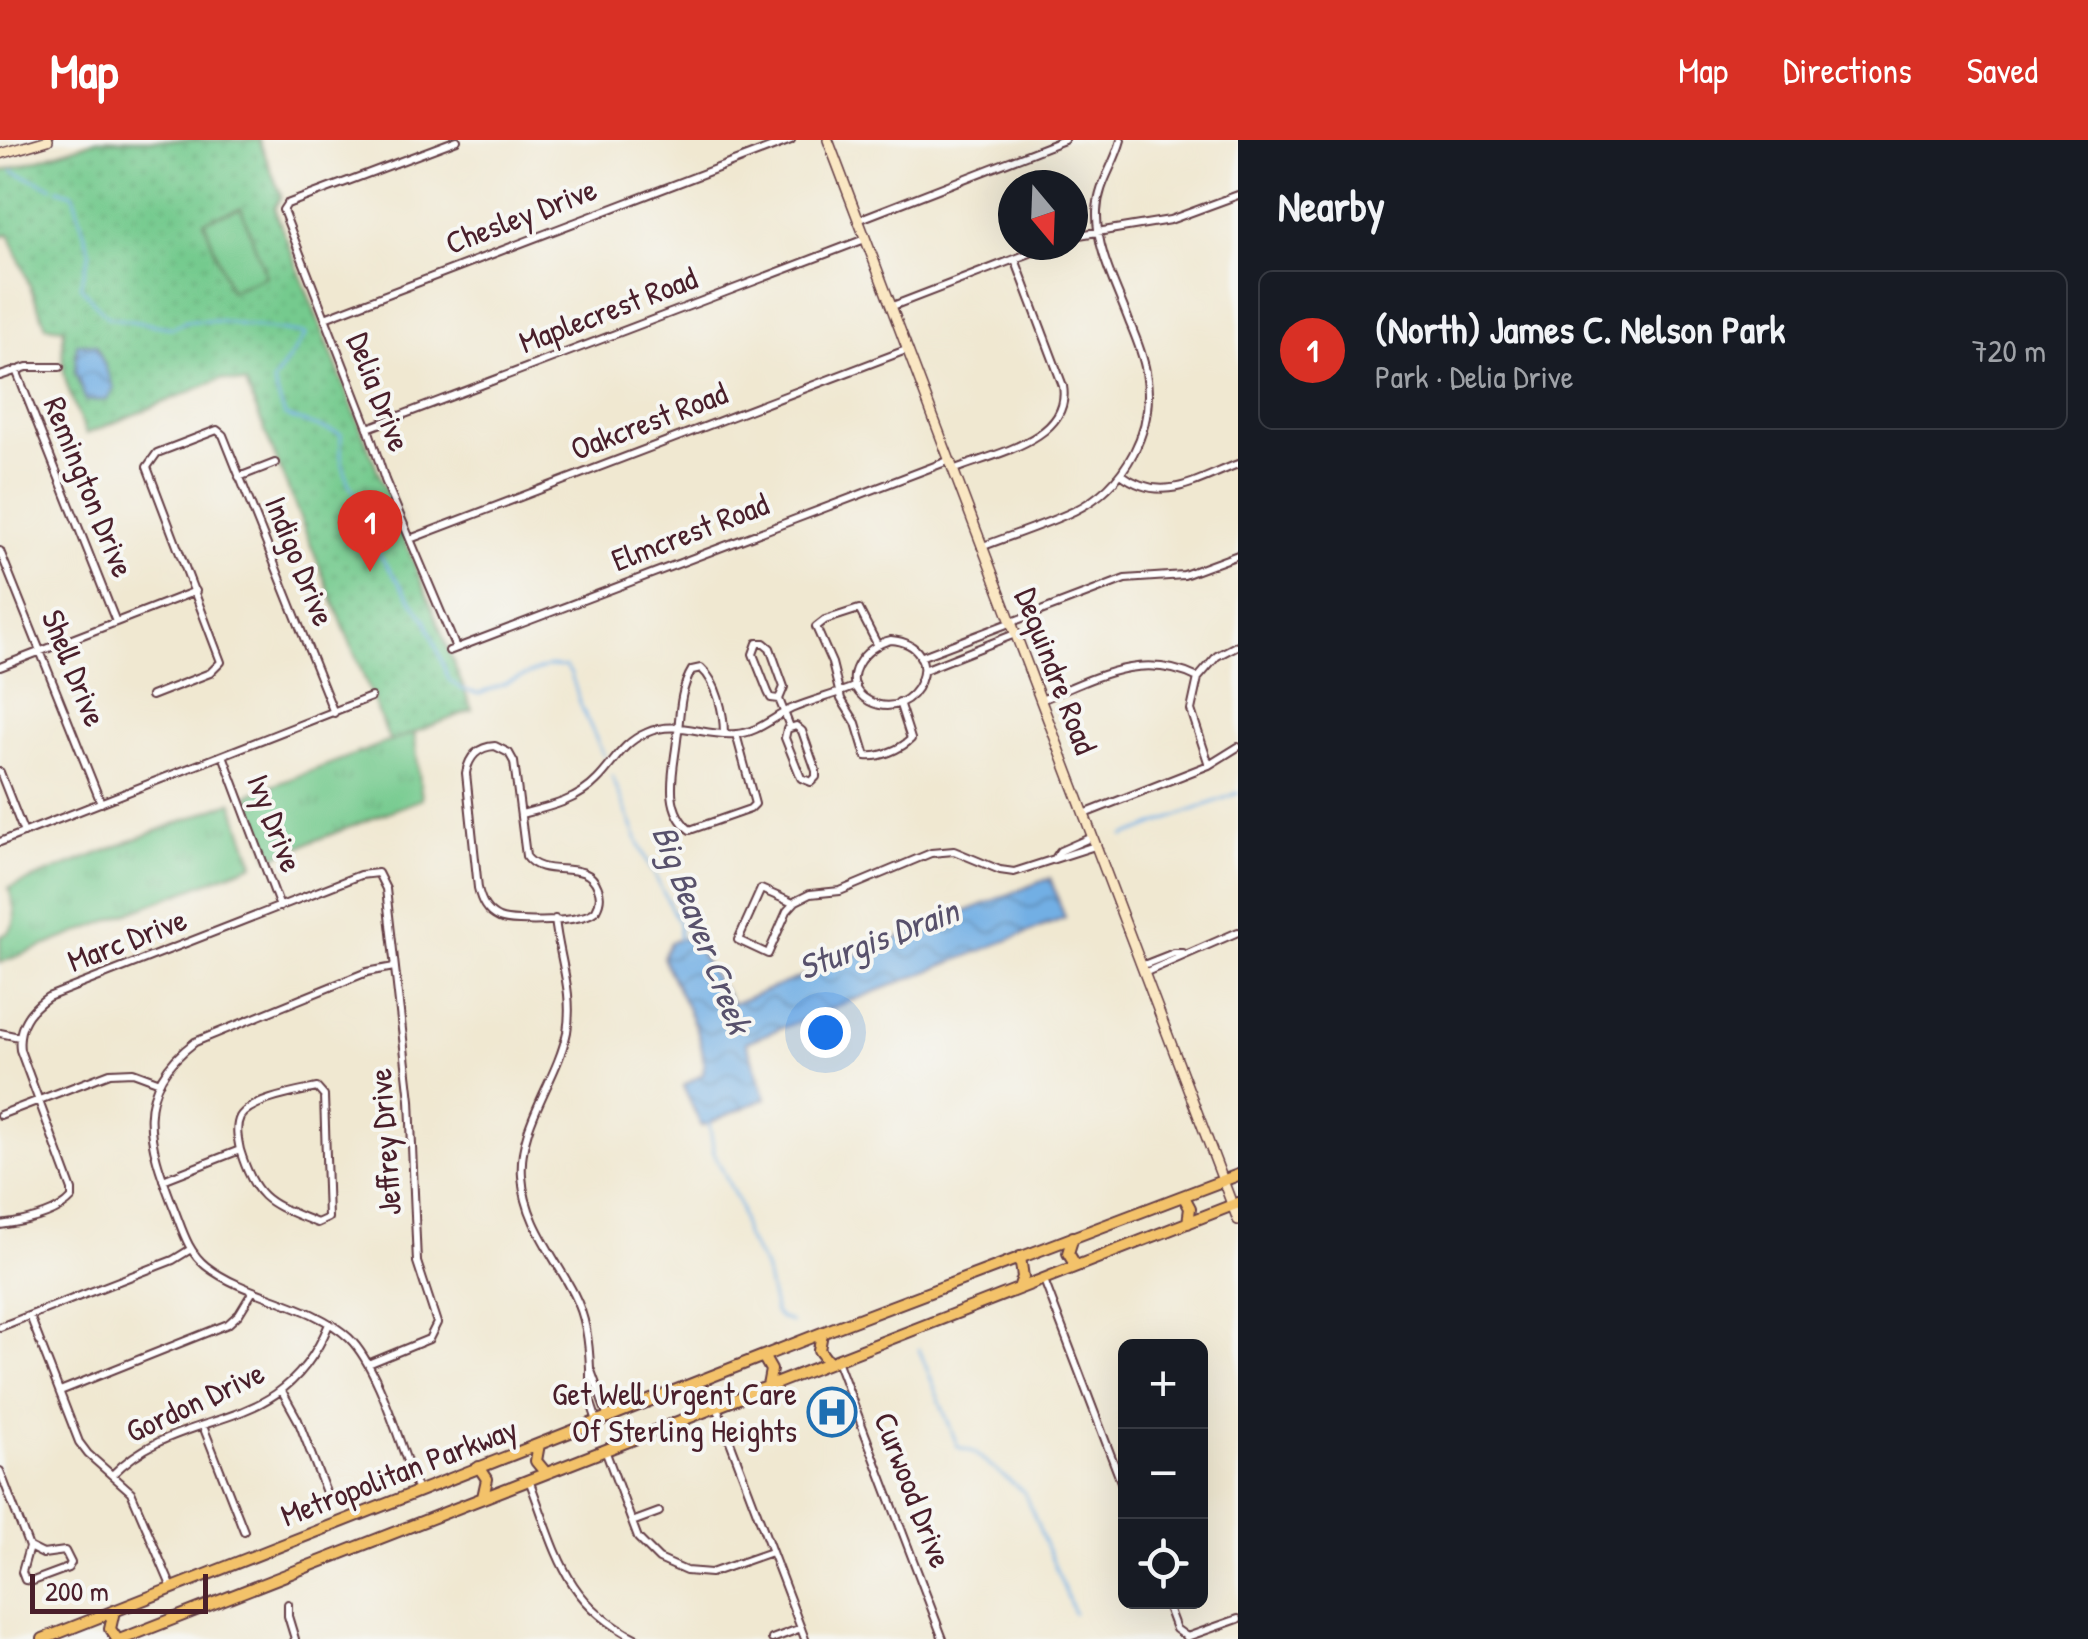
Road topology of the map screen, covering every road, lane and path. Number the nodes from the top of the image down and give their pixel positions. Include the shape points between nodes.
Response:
1 (48, 140) edge
2 (457, 140) edge
3 (791, 140) edge
4 (828, 140) edge
5 (1064, 140) edge
6 (1121, 140) edge
7 (1, 150) edge
8 (1238, 195) edge
9 (858, 220) junction
10 (1098, 231) junction
11 (1088, 233) edge
12 (865, 239) junction
13 (1010, 260) edge
14 (1016, 260) edge
15 (890, 307) junction
16 (324, 318) junction
17 (906, 350) junction
18 (60, 367) dead end
19 (16, 370) junction
20 (0, 376) edge
21 (368, 428) junction
22 (275, 462) dead end
23 (1238, 464) edge
24 (950, 465) junction
25 (1121, 474) junction
26 (239, 477) junction
27 (410, 539) junction
28 (981, 547) junction
29 (0, 551) edge
30 (1238, 554) edge
31 (196, 591) junction
32 (116, 622) junction
33 (1012, 623) junction
34 (1016, 634) junction
35 (877, 644) junction
36 (1238, 645) edge
37 (453, 650) joint
38 (40, 652) junction
39 (922, 663) junction
40 (0, 667) edge
41 (1198, 678) junction
42 (856, 686) junction
43 (839, 693) junction
44 (151, 696) dead end
45 (371, 698) dead end
46 (779, 699) junction
47 (1040, 700) junction
48 (899, 702) junction
49 (334, 712) junction
50 (784, 712) junction
51 (678, 726) junction
52 (790, 727) junction
53 (724, 734) junction
54 (736, 734) junction
55 (1238, 747) edge
56 (223, 756) junction
57 (1209, 765) junction
58 (0, 772) edge
59 (101, 804) junction
60 (521, 814) junction
61 (1083, 814) junction
62 (24, 833) junction
63 (0, 842) edge
64 (1094, 842) junction
65 (378, 873) joint
66 (794, 904) junction
67 (280, 907) junction
68 (556, 919) junction
69 (1238, 932) edge
70 (394, 966) junction
71 (1143, 970) junction
72 (0, 1034) edge
73 (19, 1036) junction
74 (160, 1082) junction
75 (38, 1100) junction
76 (0, 1114) edge
77 (240, 1150) junction
78 (1238, 1176) edge
79 (163, 1180) junction
80 (1223, 1181) junction
81 (1184, 1196) junction
82 (1235, 1204) edge
83 (1238, 1220) edge
84 (1188, 1222) junction
85 (0, 1225) edge
86 (1073, 1236) junction
87 (191, 1249) junction
88 (1020, 1257) junction
89 (1076, 1266) junction
90 (1043, 1279) junction
91 (1018, 1288) junction
92 (253, 1291) junction
93 (30, 1316) junction
94 (329, 1324) junction
95 (0, 1327) edge
96 (822, 1333) junction
97 (764, 1356) junction
98 (832, 1361) junction
99 (368, 1364) junction
100 (768, 1386) junction
101 (59, 1392) junction
102 (282, 1392) junction
103 (716, 1406) junction
104 (602, 1419) junction
105 (203, 1426) junction
106 (539, 1444) junction
107 (605, 1449) junction
108 (479, 1467) junction
109 (0, 1471) edge
110 (545, 1472) junction
111 (1118, 1474) edge
112 (112, 1475) junction
113 (529, 1479) junction
114 (418, 1491) junction
115 (328, 1495) dead end
116 (483, 1497) junction
117 (659, 1512) dead end
118 (632, 1522) junction
119 (244, 1531) dead end
120 (29, 1547) junction
121 (772, 1552) junction
122 (172, 1588) junction
123 (288, 1604) dead end
124 (1169, 1609) edge
125 (114, 1611) junction
126 (1237, 1622) edge
127 (801, 1628) junction
128 (51, 1638) edge
129 (120, 1639) edge
130 (294, 1639) edge
131 (637, 1639) edge
132 (772, 1639) edge
133 (805, 1639) edge
134 (943, 1639) edge

1 - 7 main road
2 - 16 street, Delia Drive via 284,208
3 - 16 street, Chesley Drive
4 - 9 main road, Dequindre Road
5 - 9 street
6 - 10 street via 1099,192
8 - 10 street via 1170,220
9 - 12 main road, Dequindre Road
10 - 11 street
10 - 25 street via 1144,360 1148,393 1142,432
12 - 15 main road, Dequindre Road
12 - 21 street, Maplecrest Road
13 - 15 street
14 - 24 street, Elmcrest Road via 1063,386 1063,409 1038,436
15 - 17 main road, Dequindre Road
16 - 21 street, Delia Drive
17 - 24 main road, Dequindre Road
17 - 27 street, Oakcrest Road
18 - 19 street
19 - 20 street
19 - 32 street, Remington Drive
21 - 27 street, Delia Drive
22 - 26 street
23 - 25 street via 1164,490
24 - 28 main road, Dequindre Road
24 - 37 street, Elmcrest Road
25 - 28 street via 1074,510
26 - 31 street, Indigo Drive via 217,430 157,453 147,467
26 - 49 street, Indigo Drive
27 - 37 street, Delia Drive
28 - 33 main road, Dequindre Road
29 - 38 street, Shell Drive
30 - 33 street via 1178,576 1125,579
31 - 32 street
31 - 44 street via 221,662 210,673
32 - 38 street
33 - 34 main road, Dequindre Road
33 - 39 street
34 - 39 street
34 - 47 main road, Dequindre Road
35 - 39 street via 905,642
35 - 42 street via 858,663
35 - 43 street via 859,609 818,624
36 - 41 street
38 - 40 street
38 - 59 street, Shell Drive
39 - 48 street via 918,689
41 - 47 street via 1167,666 1131,666
41 - 57 street via 1192,716
42 - 43 street
42 - 48 street via 874,703
43 - 48 street via 870,757 910,739
43 - 50 street
45 - 49 street
46 - 46 street via 784,687 770,648 757,643 752,650 759,671 769,696
46 - 50 street
47 - 61 main road, Dequindre Road
49 - 56 street
50 - 52 street
50 - 54 street
51 - 53 street
51 - 53 street via 688,675 701,668 719,703
51 - 54 street via 671,789 690,830 755,804
51 - 60 street via 637,737 587,789
52 - 52 street via 786,738 801,778 811,782 816,771 802,731
53 - 54 street
55 - 57 street
56 - 59 street
56 - 67 street, Ivy Drive
57 - 61 street
58 - 62 street
59 - 62 street
60 - 68 street via 529,862 586,872 600,890 590,916
60 - 68 street via 512,757 495,746 475,753 466,773 481,899 509,921
61 - 64 main road, Dequindre Road
62 - 63 street
64 - 66 street via 1009,872 959,852 935,852
64 - 71 main road, Dequindre Road
65 - 67 street, Marc Drive
65 - 70 street, Jeffrey Drive via 386,889
66 - 66 street via 768,954 738,940 762,889
67 - 73 street, Marc Drive via 48,998 30,1013
68 - 104 street via 569,990 567,1029 528,1135 522,1173 540,1239 580,1308
69 - 71 street
70 - 74 street via 204,1037
70 - 99 street, Jeffrey Drive via 410,1100 417,1262 437,1323 430,1338
71 - 80 main road, Dequindre Road
72 - 73 street
73 - 75 street
74 - 75 street via 115,1072
74 - 79 street via 149,1128
75 - 76 street
75 - 85 street via 70,1200
77 - 77 street via 237,1130 244,1113 286,1094 322,1090 328,1218 317,1223 265,1200
77 - 79 street
78 - 80 main road, Metropolitan Parkway
79 - 87 street
80 - 81 main road, Metropolitan Parkway
80 - 82 main road, Dequindre Road
81 - 84 main road
81 - 86 main road, Metropolitan Parkway
82 - 83 main road, Dequindre Road
82 - 84 main road, Metropolitan Parkway
84 - 89 main road, Metropolitan Parkway
86 - 88 main road, Metropolitan Parkway
86 - 89 main road via 1068,1253
87 - 92 street via 212,1270
87 - 93 street
88 - 91 main road
88 - 96 main road, Metropolitan Parkway
89 - 90 main road, Metropolitan Parkway
90 - 91 main road, Metropolitan Parkway
90 - 111 street
91 - 98 main road, Metropolitan Parkway
92 - 94 street
92 - 101 street via 228,1324
93 - 95 street
93 - 101 street
94 - 99 street
94 - 102 street, Gordon Drive via 310,1363
96 - 97 main road, Metropolitan Parkway
96 - 98 main road via 820,1350
97 - 100 main road via 771,1370
97 - 104 main road, Metropolitan Parkway
98 - 100 main road, Metropolitan Parkway
98 - 134 street, Curwood Drive
99 - 114 street
100 - 103 main road, Metropolitan Parkway
101 - 112 street via 81,1446
102 - 105 street, Gordon Drive
102 - 115 street
103 - 107 main road, Metropolitan Parkway
103 - 121 street
104 - 106 main road, Metropolitan Parkway
105 - 112 street, Gordon Drive via 138,1453
105 - 119 street
106 - 108 main road, Metropolitan Parkway
106 - 110 main road via 536,1460
107 - 110 main road, Metropolitan Parkway
107 - 118 street
108 - 114 main road, Metropolitan Parkway
108 - 116 main road via 487,1479
109 - 120 street
110 - 113 main road, Metropolitan Parkway
112 - 122 street via 136,1500
113 - 116 main road, Metropolitan Parkway
113 - 131 street via 576,1592 609,1624
114 - 122 main road, Metropolitan Parkway
116 - 129 main road, Metropolitan Parkway
117 - 118 street
118 - 121 street via 650,1552 695,1573
120 - 120 street via 22,1572 28,1582 71,1562 64,1551 43,1554
121 - 127 street
122 - 125 main road, Metropolitan Parkway
123 - 130 street
124 - 126 street via 1183,1636
125 - 128 main road, Metropolitan Parkway
125 - 129 main road via 110,1629
127 - 132 street
127 - 133 street

